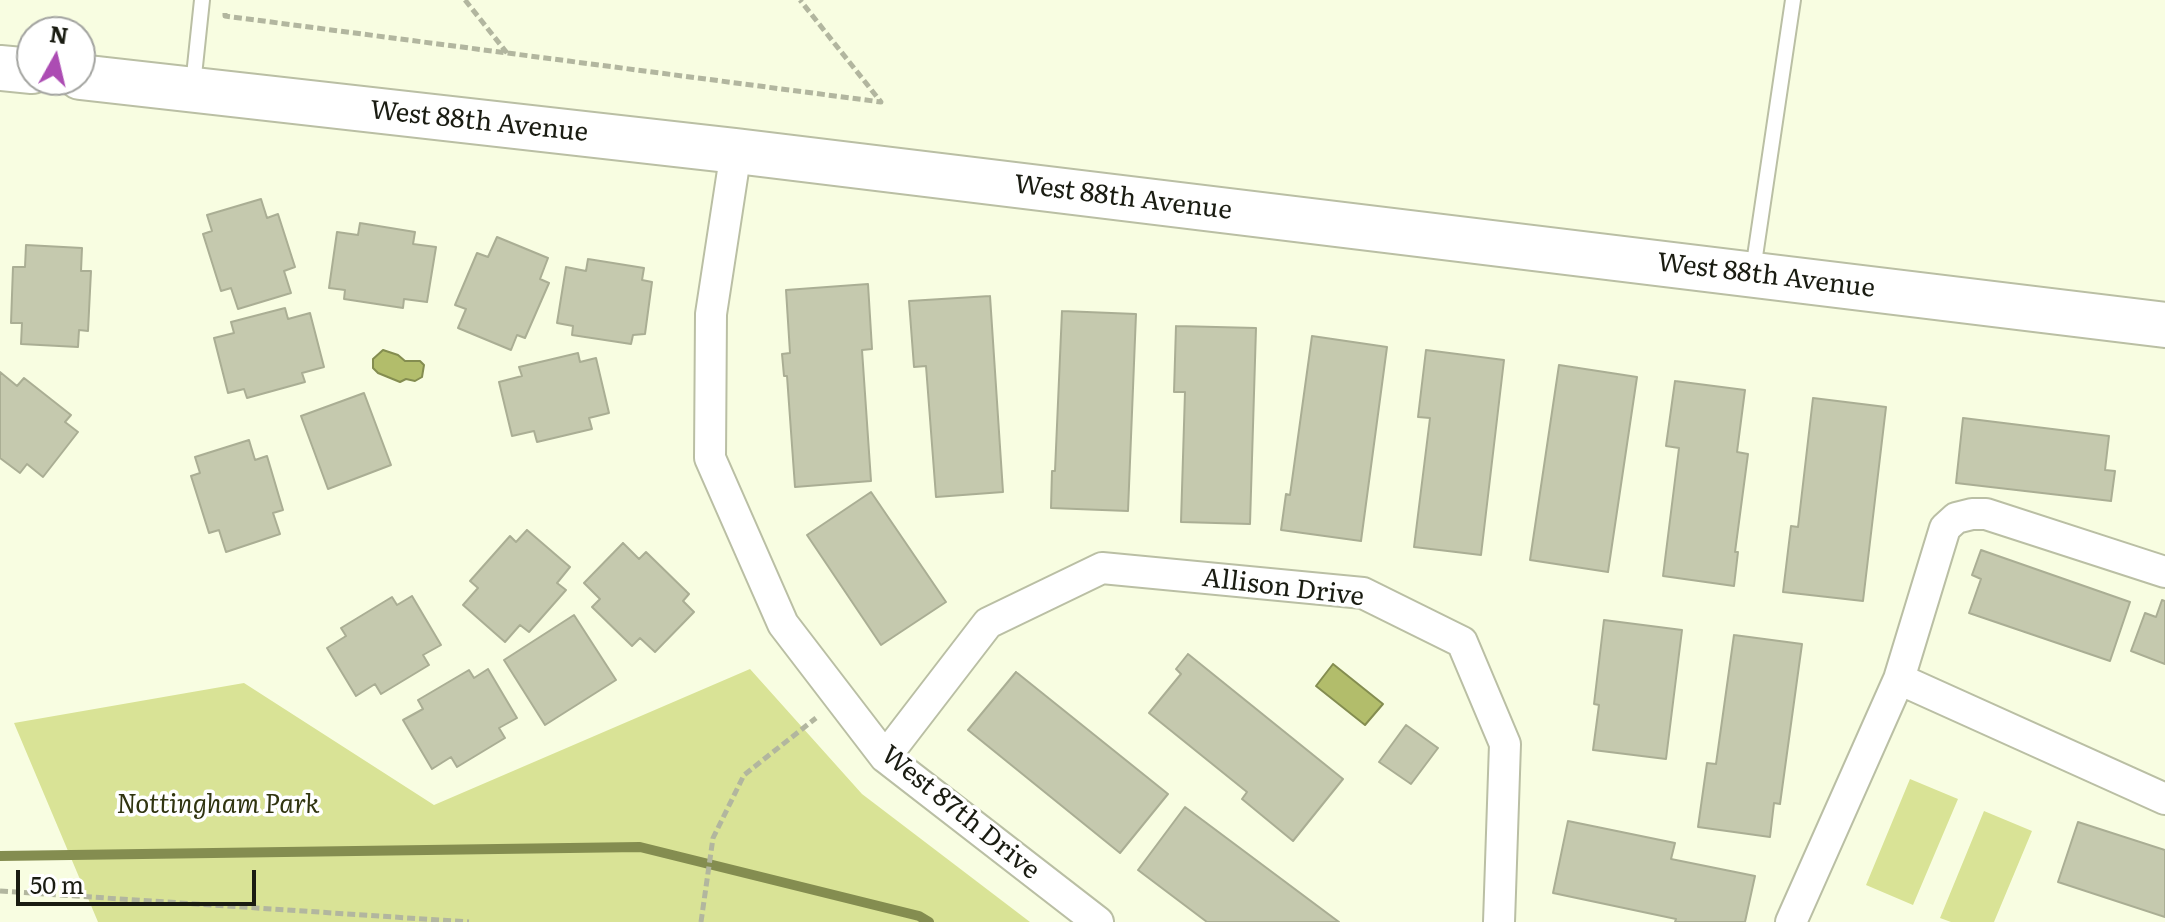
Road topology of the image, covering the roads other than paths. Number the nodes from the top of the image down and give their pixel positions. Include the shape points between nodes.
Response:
1 (202, 0) edge
2 (1793, 0) edge
3 (96, 79) edge
4 (192, 90) junction
5 (736, 151) junction
6 (1752, 275) junction
7 (2165, 325) edge
8 (2165, 572) edge
9 (1899, 679) junction
10 (885, 757) junction
11 (2165, 799) edge
12 (1098, 922) edge
13 (1499, 922) edge
14 (1791, 922) edge

1 - 4 lane
2 - 6 lane
3 - 4 main road, West 88th Avenue
4 - 5 main road, West 88th Avenue
5 - 6 main road, West 88th Avenue
5 - 10 street, West 87th Drive via 711,314 710,458 783,624
6 - 7 main road, West 88th Avenue
8 - 9 street via 1986,514 1956,518 1945,528
9 - 11 street
9 - 14 street
10 - 12 street, West 87th Drive
10 - 13 street, Allison Drive via 988,623 1102,568 1363,593 1462,642 1505,744

